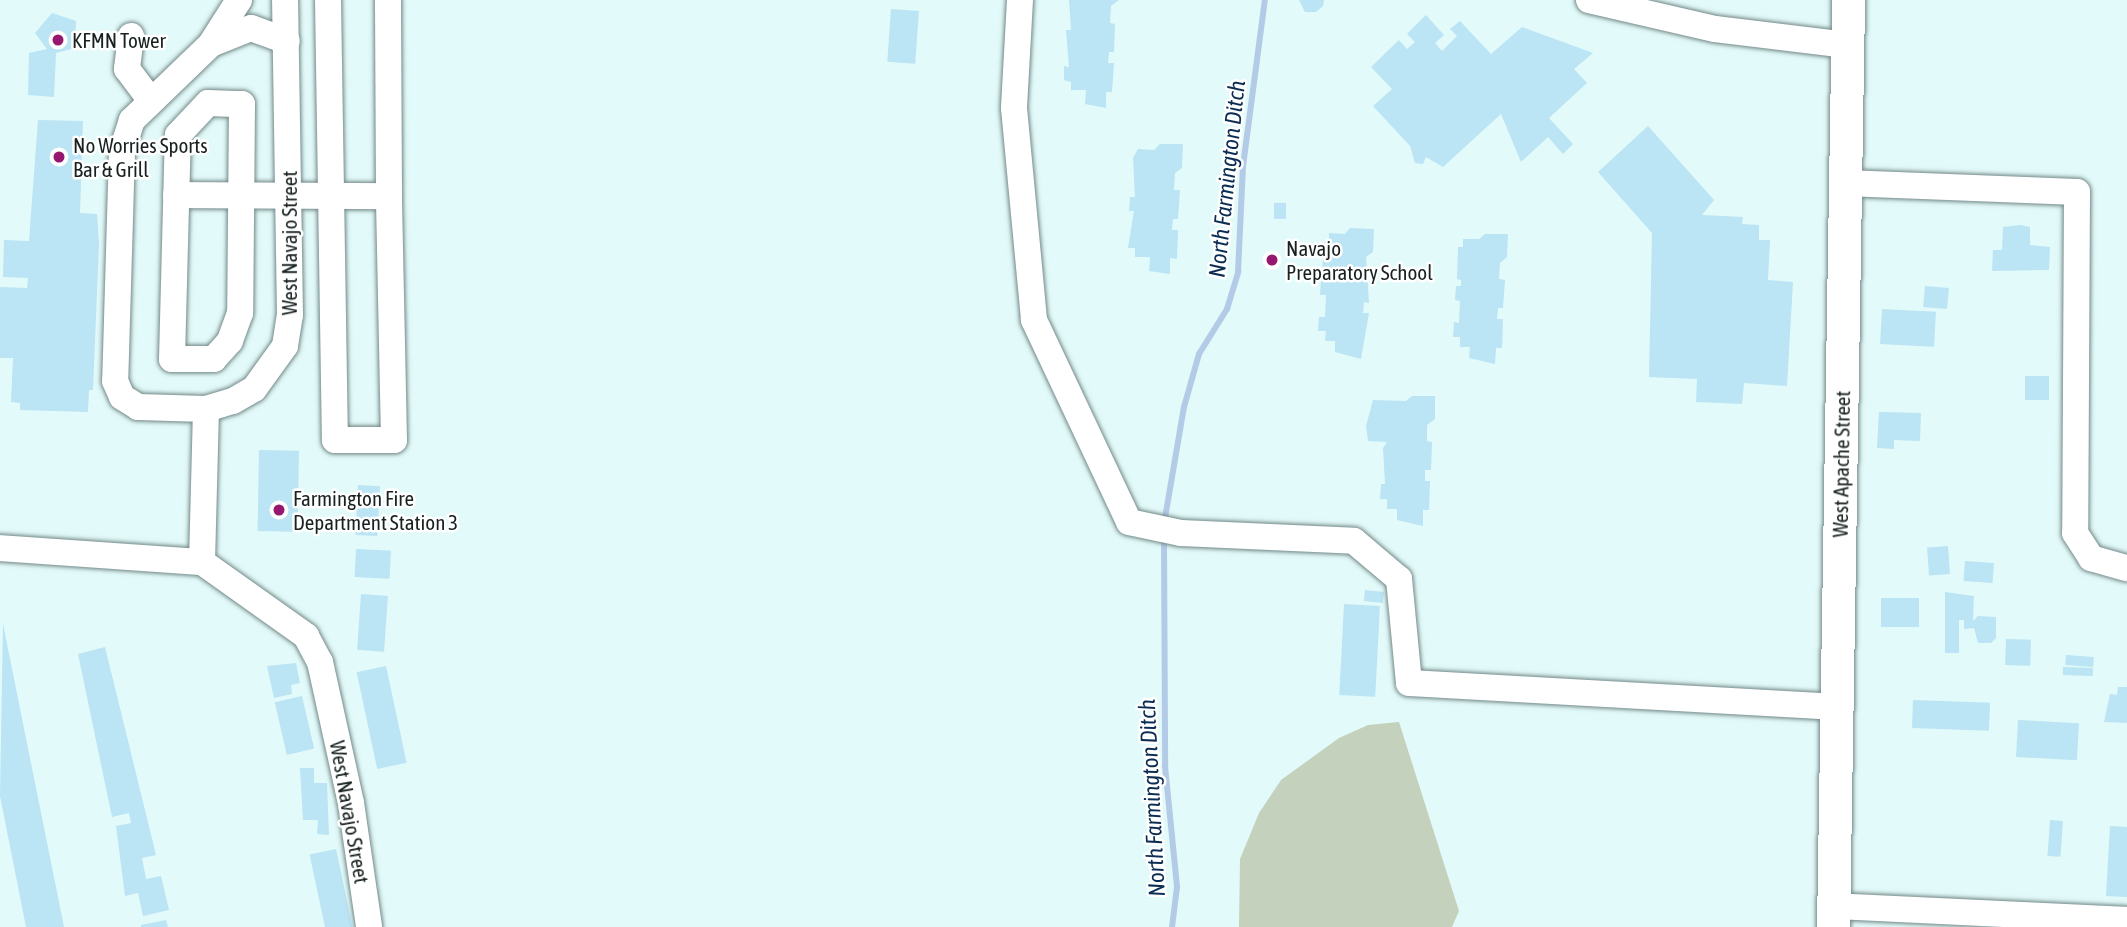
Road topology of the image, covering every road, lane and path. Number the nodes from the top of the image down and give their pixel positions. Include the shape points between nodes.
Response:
1 (239, 0) edge
2 (285, 0) edge
3 (328, 0) edge
4 (388, 0) edge
5 (1020, 0) edge
6 (1589, 0) edge
7 (1848, 0) edge
8 (131, 36) dead end
9 (287, 41) junction
10 (211, 44) junction
11 (1847, 45) junction
12 (151, 101) junction
13 (1844, 183) junction
14 (176, 195) junction
15 (389, 196) junction
16 (241, 197) junction
17 (289, 197) junction
18 (331, 197) junction
19 (214, 359) junction
20 (233, 401) junction
21 (206, 410) junction
22 (0, 548) edge
23 (202, 562) junction
24 (2127, 568) edge
25 (1838, 707) junction
26 (1833, 916) edge
27 (2127, 920) edge
28 (369, 927) edge

1 - 10 street
2 - 9 street, West Navajo Street
3 - 18 street
4 - 15 street
5 - 25 street via 1014,108 1034,320 1129,522 1181,533 1354,541 1399,579 1409,684
6 - 11 street via 1714,29
7 - 11 main road, West Apache Street
8 - 12 street via 127,69
9 - 10 street via 251,28
9 - 17 street, West Navajo Street
10 - 12 street
11 - 13 main road, West Apache Street
12 - 21 street via 132,120 122,151 115,381 122,397 138,407
13 - 24 street via 2077,192 2075,533 2091,558
13 - 25 main road, West Apache Street
14 - 16 street
14 - 16 street via 178,135 208,103 242,104
14 - 19 street via 172,359
15 - 18 street
15 - 18 street via 394,440 334,440
16 - 17 street
16 - 19 street via 240,313 230,341
17 - 18 street
17 - 20 street, West Navajo Street via 290,315 285,346 254,389
19 - 20 street
20 - 21 street, West Navajo Street
21 - 23 street
22 - 23 street
23 - 28 street, West Navajo Street via 306,636 320,662 351,803
25 - 26 main road, West Apache Street
26 - 27 street

